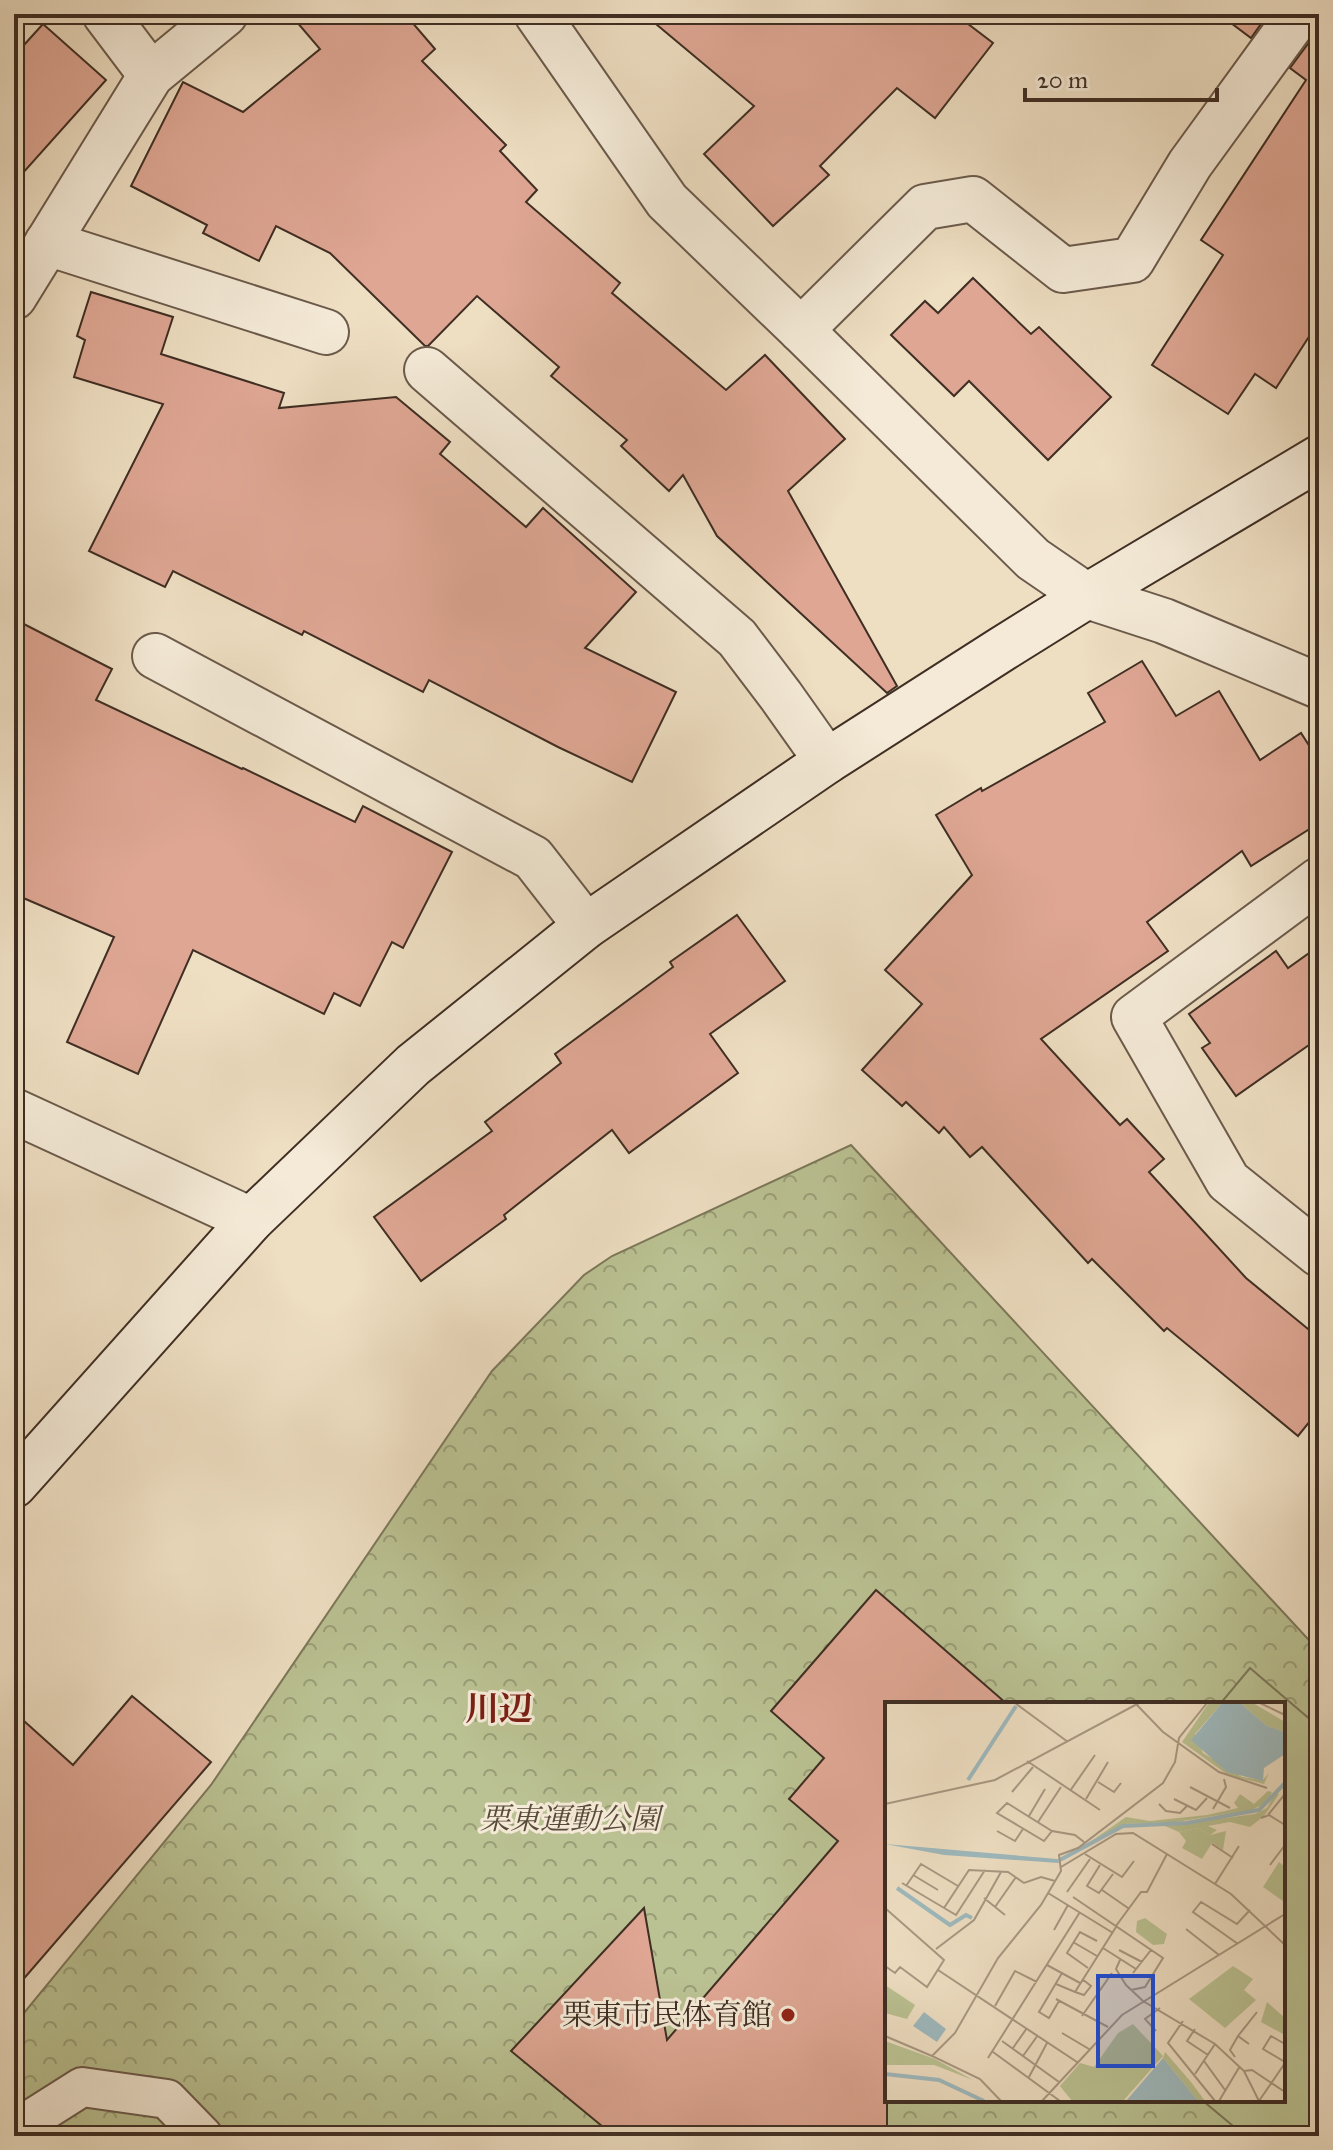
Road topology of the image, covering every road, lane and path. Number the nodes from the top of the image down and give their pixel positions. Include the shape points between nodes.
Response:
1 (105, 14) edge
2 (225, 14) edge
3 (537, 14) edge
4 (1299, 14) edge
5 (151, 75) junction
6 (47, 243) junction
7 (14, 297) edge
8 (801, 330) junction
9 (326, 332) dead end
10 (427, 370) dead end
11 (1319, 458) edge
12 (1087, 596) junction
13 (155, 656) dead end
14 (1319, 686) edge
15 (827, 761) junction
16 (1319, 880) edge
17 (586, 926) junction
18 (14, 1111) edge
19 (251, 1220) junction
20 (1319, 1254) edge
21 (14, 1485) edge
22 (14, 2130) edge
23 (203, 2136) edge

1 - 5 street
2 - 5 street
3 - 8 street via 667,201
4 - 8 street via 1190,164 1132,260 1063,270 973,199 925,207
5 - 6 street
6 - 7 street
6 - 9 street
8 - 12 street via 1033,559
10 - 15 street via 737,638
11 - 12 street
12 - 14 street via 1164,621
12 - 15 street
13 - 17 street via 533,858
15 - 17 street
16 - 20 street via 1134,1017 1228,1181
17 - 19 street via 413,1065
18 - 19 street
19 - 21 street
22 - 23 lane via 82,2087 167,2099

